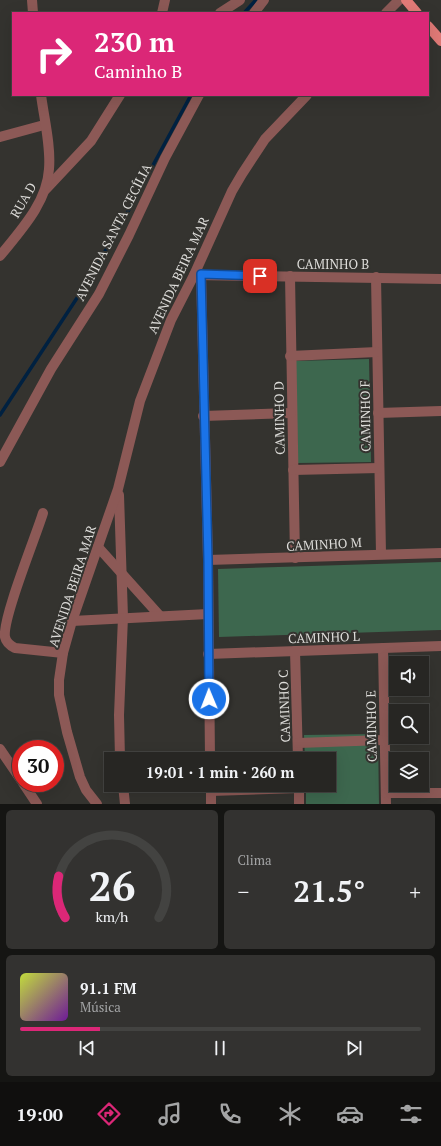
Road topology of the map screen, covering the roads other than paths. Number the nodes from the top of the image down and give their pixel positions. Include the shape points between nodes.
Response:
1 (32, 0) edge
2 (165, 0) edge
3 (240, 0) edge
4 (264, 0) edge
5 (399, 0) edge
6 (406, 0) edge
7 (33, 12) edge
8 (162, 12) edge
9 (222, 12) edge
10 (255, 12) edge
11 (387, 12) edge
12 (416, 12) edge
13 (429, 27) edge
14 (441, 41) edge
15 (41, 96) edge
16 (119, 96) edge
17 (198, 96) edge
18 (306, 96) edge
19 (44, 125) junction
20 (0, 137) edge
21 (46, 189) junction
22 (0, 256) edge
23 (198, 274) junction
24 (290, 276) junction
25 (376, 277) junction
26 (441, 279) edge
27 (377, 352) junction
28 (290, 356) junction
29 (441, 411) edge
30 (291, 413) junction
31 (378, 413) junction
32 (203, 416) junction
33 (0, 462) edge
34 (379, 468) junction
35 (293, 470) junction
36 (118, 489) junction
37 (43, 513) dead end
38 (98, 547) junction
39 (441, 553) edge
40 (381, 554) junction
41 (295, 558) junction
42 (208, 560) junction
43 (123, 572) junction
44 (208, 614) junction
45 (160, 616) junction
46 (123, 617) junction
47 (72, 621) junction
48 (441, 646) edge
49 (383, 648) junction
50 (295, 651) junction
51 (63, 653) junction
52 (208, 654) junction
53 (384, 740) junction
54 (298, 743) junction
55 (0, 749) edge
56 (120, 752) edge
57 (210, 752) edge
58 (298, 752) edge
59 (12, 767) edge
60 (29, 792) edge
61 (124, 792) edge
62 (211, 792) edge
63 (299, 792) edge
64 (386, 793) junction
65 (441, 793) edge
66 (37, 804) edge
67 (97, 804) edge
68 (125, 804) edge
69 (211, 804) edge
70 (299, 804) edge
71 (386, 804) edge

1 - 7 street
2 - 8 street
3 - 9 street
4 - 10 street
5 - 11 street
6 - 12 main road
13 - 14 main road
15 - 19 street, RUA D
16 - 21 street via 91,141
17 - 33 street, AVENIDA SANTA CECÍLIA via 165,158 99,294 51,369
18 - 23 street, AVENIDA BEIRA MAR via 253,155 232,191
19 - 20 street
19 - 21 street, RUA D via 49,163
21 - 22 street, RUA D via 28,219
23 - 24 street, CAMINHO B
23 - 32 street
23 - 36 street, AVENIDA BEIRA MAR via 170,320 146,382
24 - 25 street, CAMINHO B
24 - 28 street, CAMINHO D
25 - 26 street, CAMINHO B
25 - 27 street, CAMINHO F
27 - 28 street
27 - 31 street, CAMINHO F
28 - 30 street, CAMINHO D
29 - 31 street
30 - 32 street
30 - 35 street, CAMINHO D
31 - 34 street, CAMINHO F
32 - 42 street
34 - 35 street
34 - 40 street, CAMINHO F
35 - 41 street, CAMINHO D
36 - 38 street, AVENIDA BEIRA MAR
36 - 43 street, AVENIDA BEIRA MAR
37 - 51 street via 9,615 5,637 15,648
38 - 43 street
38 - 47 street, AVENIDA BEIRA MAR
39 - 40 street, CAMINHO M
40 - 41 street, CAMINHO M
41 - 42 street, CAMINHO M
42 - 44 street
43 - 45 street
43 - 46 street, AVENIDA BEIRA MAR
44 - 45 street
44 - 52 street
45 - 46 street
46 - 47 street
46 - 56 street, AVENIDA BEIRA MAR
47 - 51 street, AVENIDA BEIRA MAR
48 - 49 street, CAMINHO L
49 - 50 street, CAMINHO L
49 - 53 street, CAMINHO E
50 - 52 street, CAMINHO L
50 - 54 street, CAMINHO C
51 - 67 street, AVENIDA BEIRA MAR via 59,695 67,732 83,784
52 - 57 street
53 - 54 street
53 - 64 street, CAMINHO E
54 - 58 street, CAMINHO C
55 - 59 street
60 - 66 street
61 - 68 street
62 - 69 street
63 - 70 street
64 - 65 street
64 - 71 street, CAMINHO E

